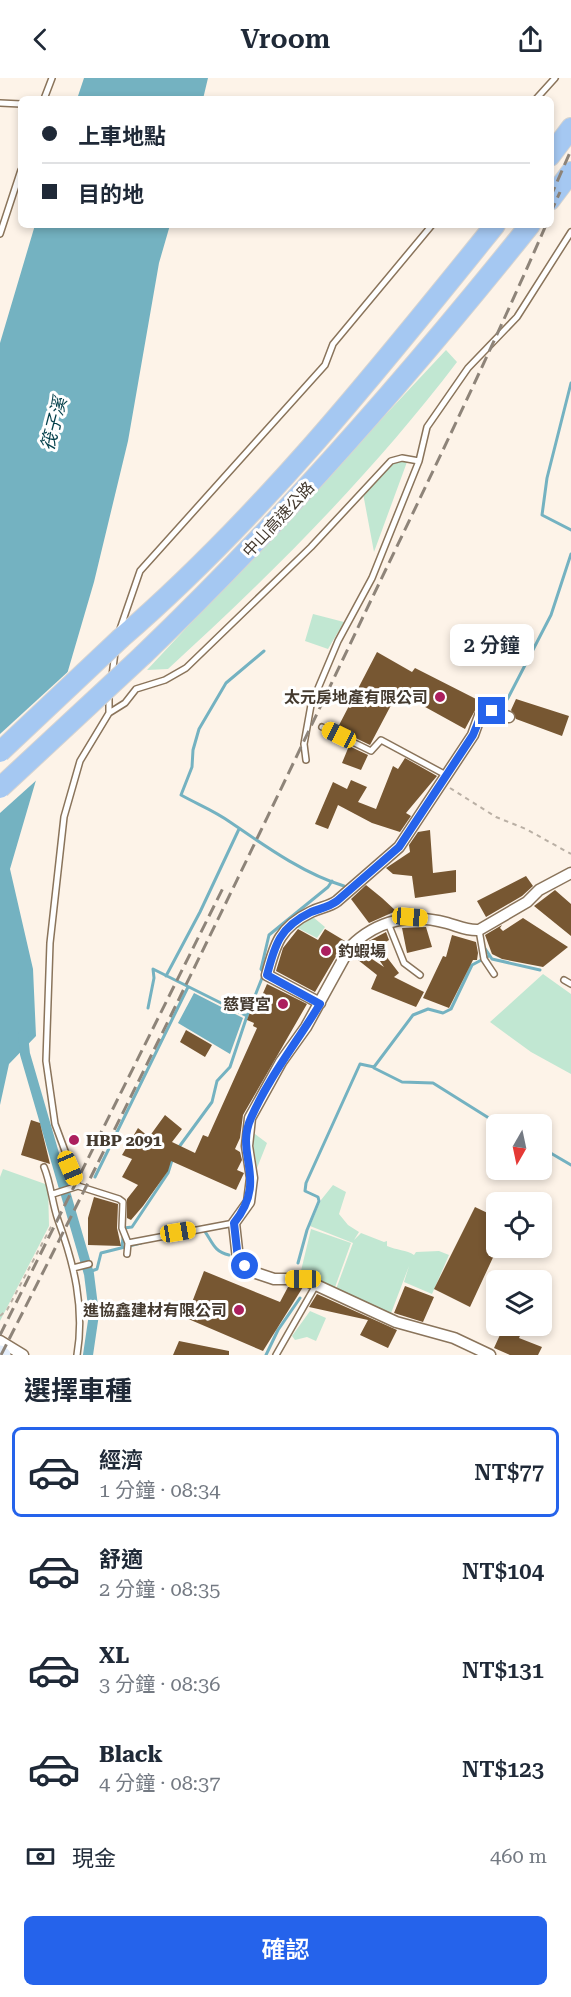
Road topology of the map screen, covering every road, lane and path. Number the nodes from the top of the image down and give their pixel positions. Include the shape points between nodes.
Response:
1 (52, 78) edge
2 (555, 78) edge
3 (45, 96) edge
4 (539, 96) edge
5 (0, 103) edge
6 (18, 104) edge
7 (571, 128) edge
8 (554, 151) edge
9 (571, 172) edge
10 (18, 179) edge
11 (554, 195) edge
12 (430, 228) edge
13 (493, 228) edge
14 (528, 228) edge
15 (571, 232) edge
16 (0, 234) edge
17 (419, 461) junction
18 (109, 713) junction
19 (509, 717) dead end
20 (322, 727) dead end
21 (0, 752) edge
22 (306, 760) dead end
23 (444, 779) junction
24 (0, 788) edge
25 (571, 854) edge
26 (571, 873) edge
27 (388, 923) junction
28 (479, 930) junction
29 (494, 974) dead end
30 (420, 975) dead end
31 (564, 980) dead end
32 (571, 984) edge
33 (320, 1004) junction
34 (44, 1167) dead end
35 (78, 1186) junction
36 (53, 1194) junction
37 (57, 1218) junction
38 (234, 1223) junction
39 (89, 1264) dead end
40 (73, 1268) junction
41 (316, 1285) junction
42 (0, 1316) edge
43 (0, 1341) edge
44 (23, 1355) edge
45 (76, 1355) edge
46 (276, 1355) edge
47 (490, 1355) edge

1 - 3 lane
2 - 4 lane
5 - 6 lane
7 - 8 highway
9 - 11 highway
10 - 16 lane
12 - 18 lane via 333,344 325,365 140,571 115,650
13 - 21 highway, 中山高速公路, bridge via 373,375 274,488 175,591
14 - 24 highway, 中山高速公路, bridge via 417,364 212,589
15 - 17 lane via 517,317 452,388 427,427
17 - 18 lane via 391,461 311,547 186,668 136,689
17 - 22 lane via 372,578 310,705 304,744
18 - 35 lane via 72,781 64,817 50,943 47,1082 60,1142
19 - 23 street via 488,710 482,713 473,735
20 - 23 lane via 371,751 381,740
23 - 25 path via 496,817
23 - 33 street via 399,847 337,901 311,912 276,942 267,975
26 - 28 street
27 - 28 street via 410,917
27 - 30 lane via 404,963
27 - 33 street via 350,947
28 - 29 lane via 484,959
31 - 32 lane
33 - 38 street via 280,1062 250,1118 249,1202
34 - 36 lane
35 - 36 lane
35 - 38 lane via 123,1202 122,1228 128,1248
36 - 37 lane
37 - 40 lane via 67,1239
37 - 42 path via 7,1310
38 - 41 street via 238,1259 245,1266 274,1279 303,1279
39 - 40 lane
40 - 45 lane via 81,1329
41 - 46 lane
41 - 47 street via 396,1322 454,1338
43 - 44 street

